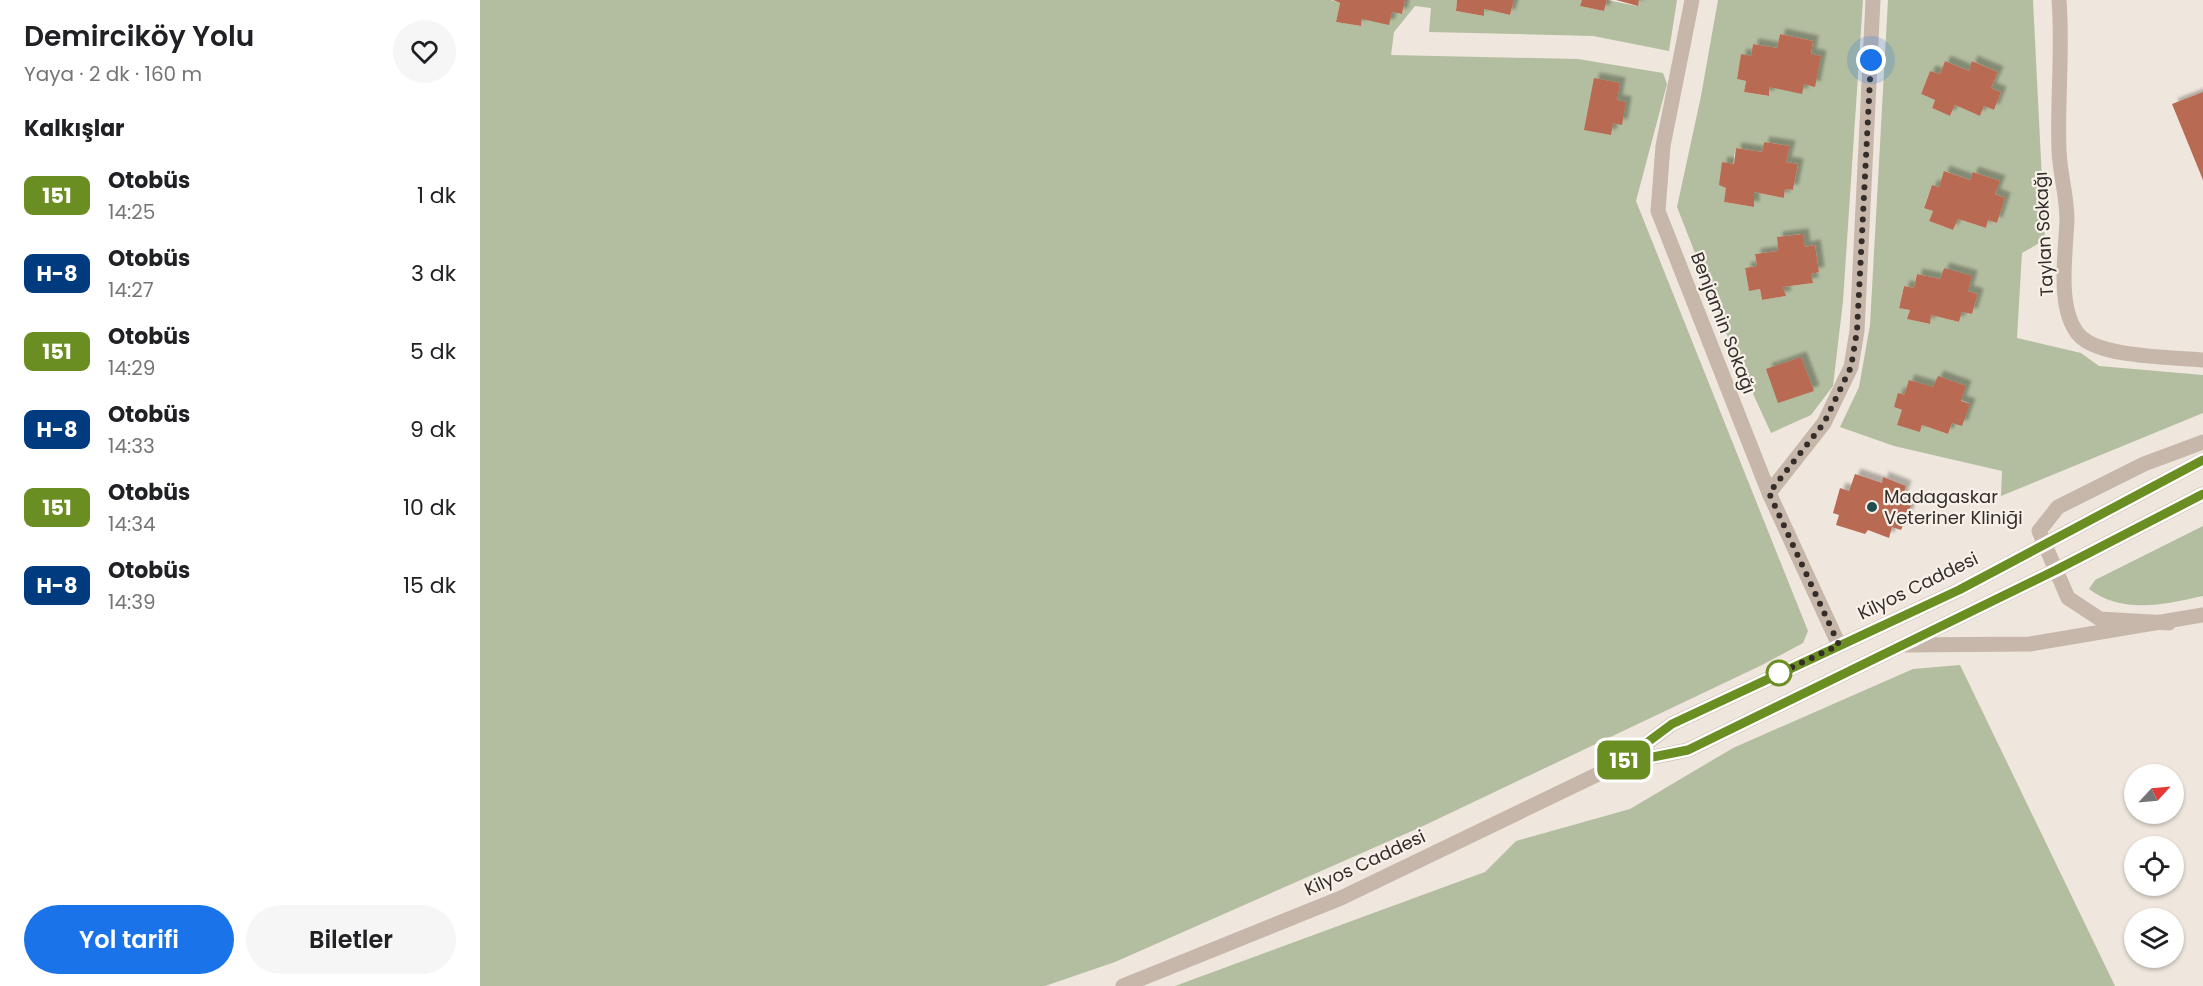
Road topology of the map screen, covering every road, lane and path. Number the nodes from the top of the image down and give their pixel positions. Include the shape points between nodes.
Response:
1 (1692, 0) edge
2 (1873, 0) edge
3 (2059, 0) edge
4 (2203, 360) edge
5 (2203, 442) edge
6 (2203, 460) edge
7 (1769, 493) junction
8 (2203, 494) edge
9 (2043, 543) junction
10 (2056, 570) junction
11 (2203, 615) edge
12 (2169, 623) junction
13 (1839, 645) junction
14 (1900, 645) junction
15 (1618, 764) junction
16 (1123, 986) edge

1 - 7 street, Benjamin Sokağı via 1663,146 1658,211
2 - 7 street via 1857,320 1851,367 1824,423
3 - 4 street, Taylan Sokağı via 2059,153 2067,218 2063,264 2069,316 2079,336 2093,345 2119,352
5 - 9 street via 2144,464 2058,507 2039,531
6 - 9 street, Kilyos Caddesi
7 - 13 street, Benjamin Sokağı
8 - 10 street, Kilyos Caddesi
9 - 10 street
9 - 13 street, Kilyos Caddesi via 1959,590
10 - 12 street via 2068,598 2100,619
10 - 14 street, Kilyos Caddesi
11 - 12 street
12 - 14 street via 2030,644
13 - 15 street, Kilyos Caddesi via 1672,724
14 - 15 street, Kilyos Caddesi via 1688,750
15 - 16 street, Kilyos Caddesi via 1341,898

